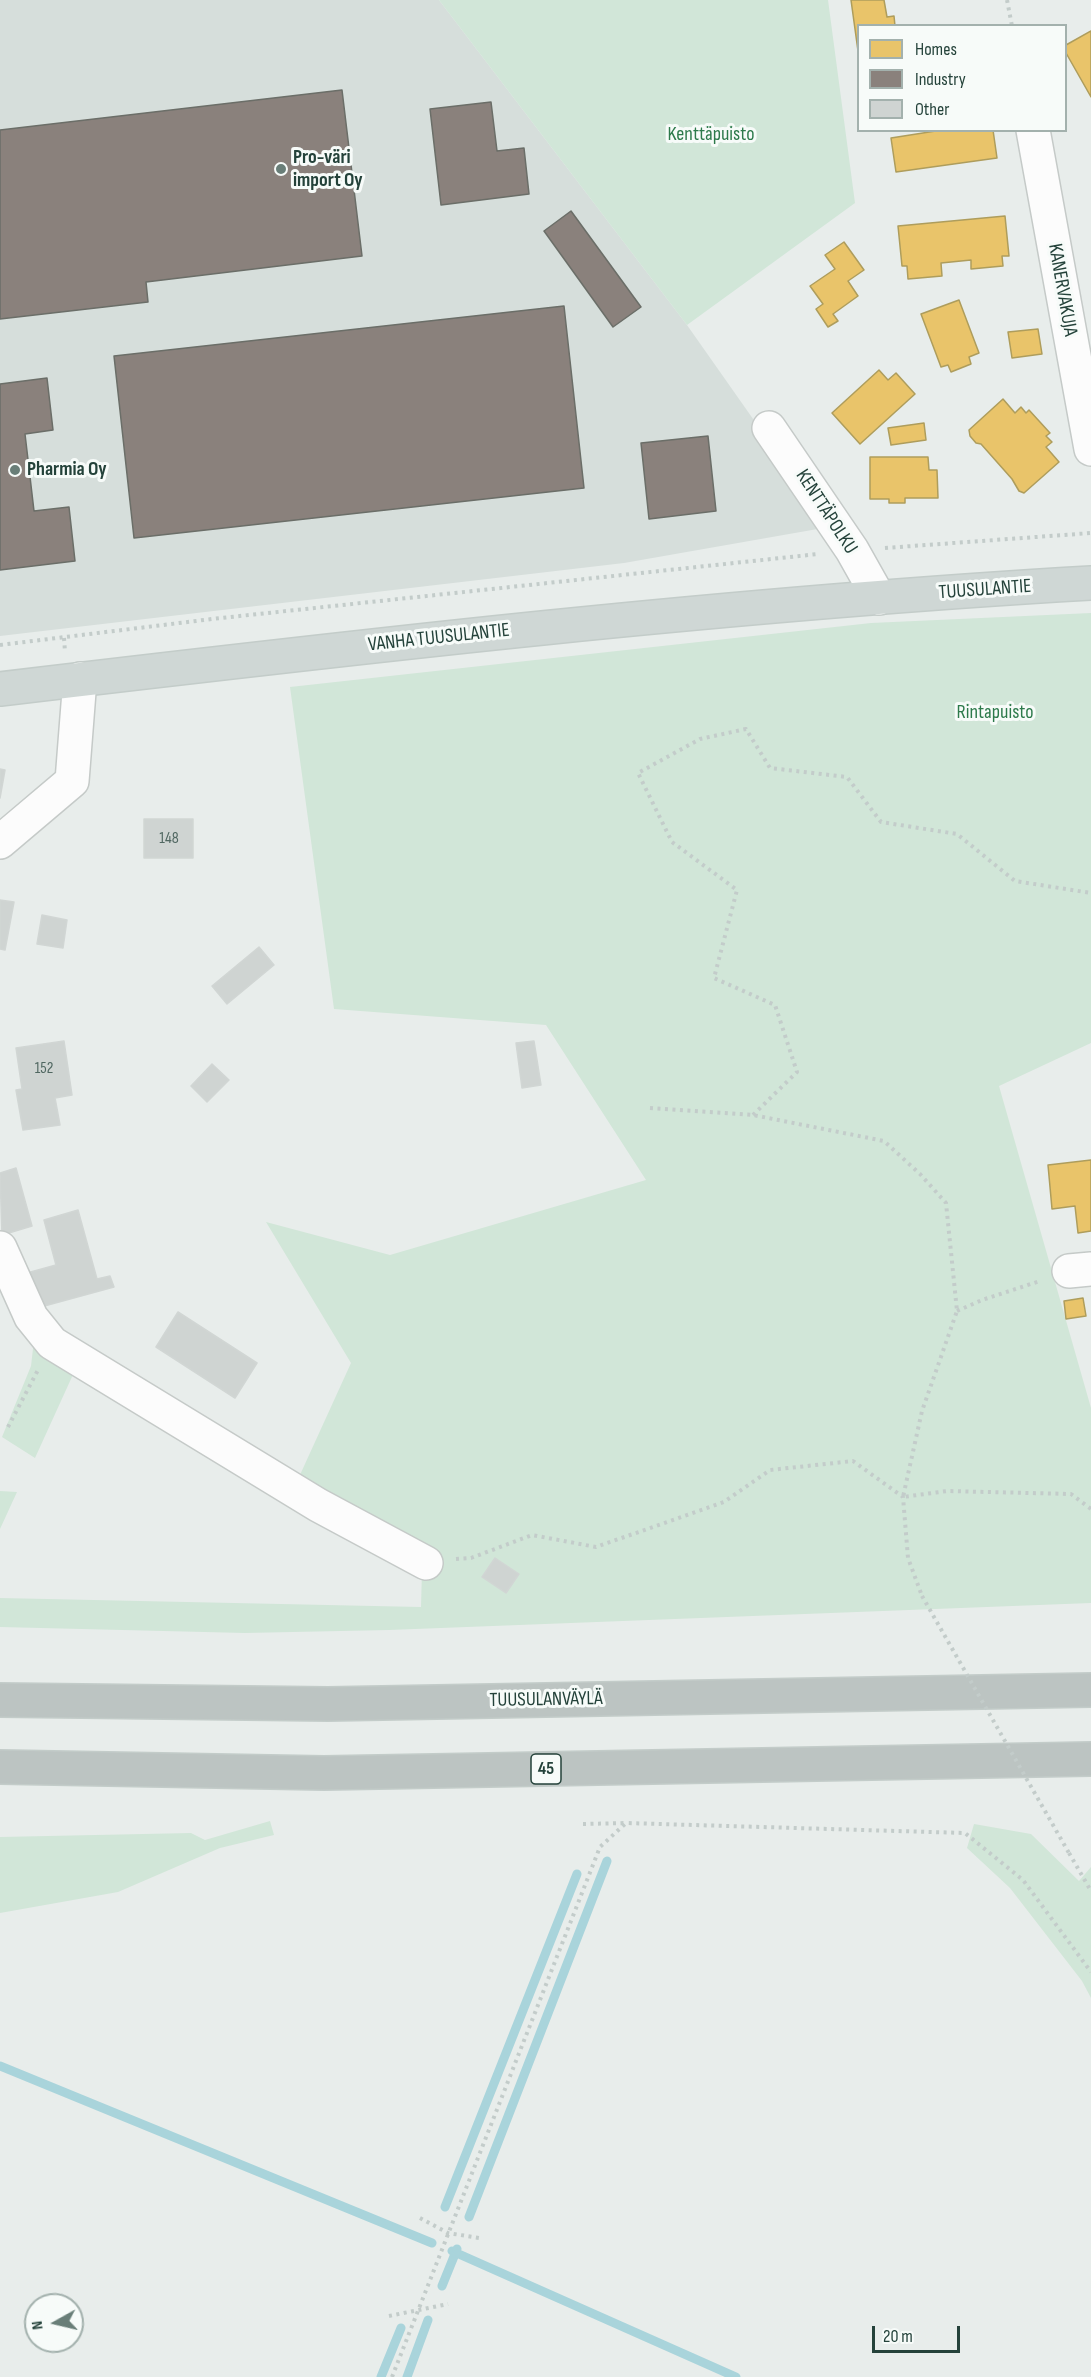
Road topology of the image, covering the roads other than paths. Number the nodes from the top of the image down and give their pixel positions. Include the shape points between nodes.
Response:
1 (1033, 132) edge
2 (769, 428) dead end
3 (1091, 449) edge
4 (1091, 583) edge
5 (879, 598) junction
6 (80, 679) junction
7 (0, 689) edge
8 (0, 842) edge
9 (0, 1248) edge
10 (426, 1563) road end
11 (1091, 1690) edge
12 (0, 1700) edge
13 (1091, 1759) edge
14 (0, 1767) edge

1 - 3 street, KANERVAKUJA
2 - 5 street, KENTTÄPOLKU via 852,550
4 - 5 main road, TUUSULANTIE
5 - 6 main road, VANHA TUUSULANTIE via 474,634
6 - 7 main road, VANHA TUUSULANTIE
6 - 8 street via 72,782
9 - 10 street via 31,1317 52,1343 318,1505
11 - 12 highway, TUUSULANVÄYLÄ via 328,1704
13 - 14 highway, 45 via 324,1773

